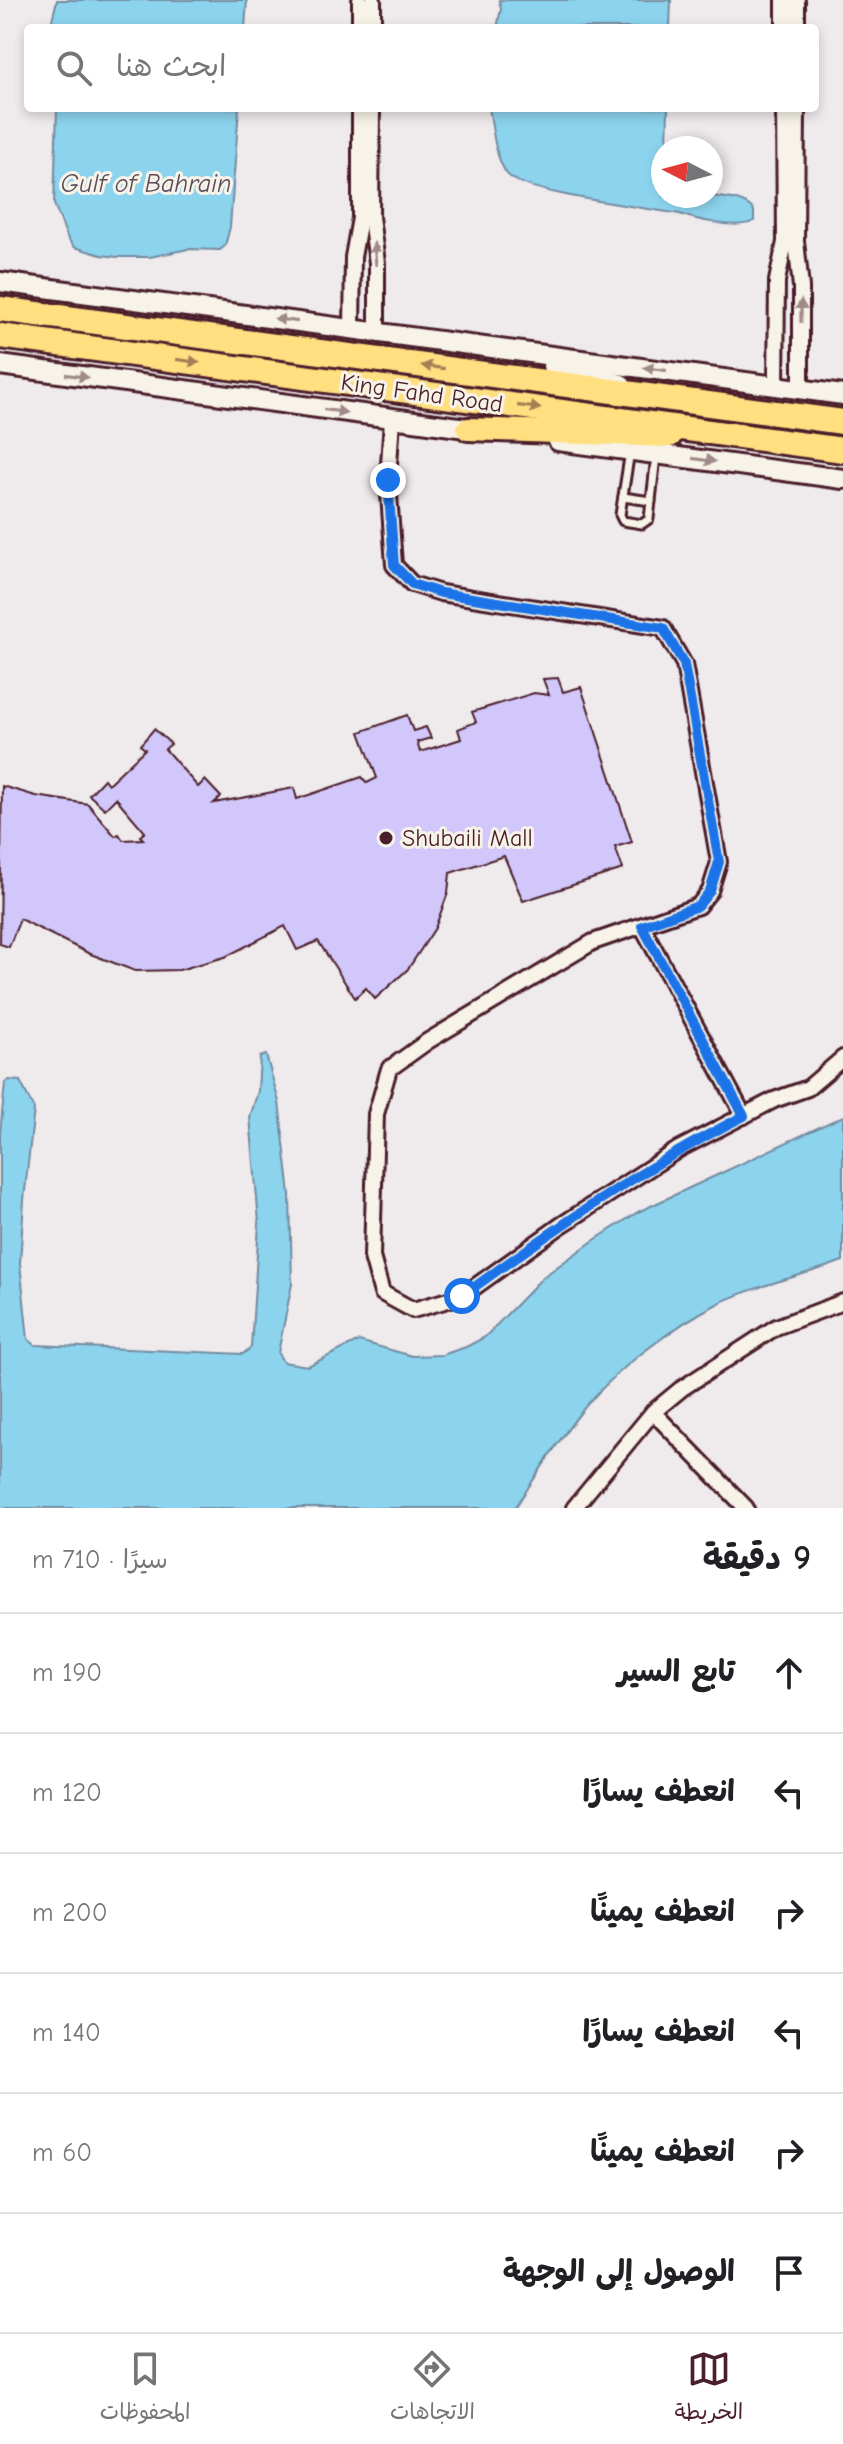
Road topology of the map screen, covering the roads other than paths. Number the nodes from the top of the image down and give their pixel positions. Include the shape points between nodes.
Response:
1 (360, 0) edge
2 (373, 0) edge
3 (784, 0) edge
4 (797, 0) edge
5 (360, 24) edge
6 (373, 24) edge
7 (784, 24) edge
8 (797, 24) edge
9 (360, 112) edge
10 (372, 112) edge
11 (784, 112) edge
12 (797, 112) edge
13 (0, 282) edge
14 (0, 309) edge
15 (352, 329) junction
16 (377, 332) junction
17 (0, 336) edge
18 (441, 341) junction
19 (0, 365) edge
20 (776, 386) junction
21 (801, 389) junction
22 (843, 395) edge
23 (673, 400) junction
24 (392, 419) junction
25 (843, 422) edge
26 (468, 429) junction
27 (768, 440) junction
28 (630, 450) junction
29 (843, 450) edge
30 (656, 454) junction
31 (843, 479) edge
32 (623, 497) junction
33 (651, 501) junction
34 (642, 926) junction
35 (843, 1058) edge
36 (744, 1116) junction
37 (843, 1302) edge
38 (653, 1412) junction
39 (574, 1508) edge
40 (746, 1508) edge

1 - 5 street
2 - 6 street
3 - 7 street
4 - 8 street
9 - 15 street
16 -> 10 street
11 - 20 street via 785,242 777,281
21 -> 12 street
15 -> 13 main road
23 -> 14 highway, King Fahd Road
15 - 16 main road
16 - 18 main road
17 -> 27 highway, King Fahd Road
20 -> 18 main road
18 - 23 main road
19 -> 24 main road
20 - 21 main road
21 - 22 main road
23 - 25 highway, King Fahd Road
24 - 26 main road
24 - 34 street via 388,480 394,565 412,584 663,628 684,664 719,862 710,891 698,906
26 - 27 main road
26 - 28 main road
27 - 29 highway, King Fahd Road
28 - 30 main road
28 - 32 lane
30 -> 31 main road
30 - 33 lane
32 - 33 lane
32 - 33 lane via 620,519 642,524 649,519
34 - 36 street
34 - 36 street via 593,942 389,1069 376,1114 372,1257 382,1293 413,1310 462,1296 679,1149
35 - 36 street via 808,1088
37 - 38 street via 776,1327
38 - 39 street
38 - 40 street

